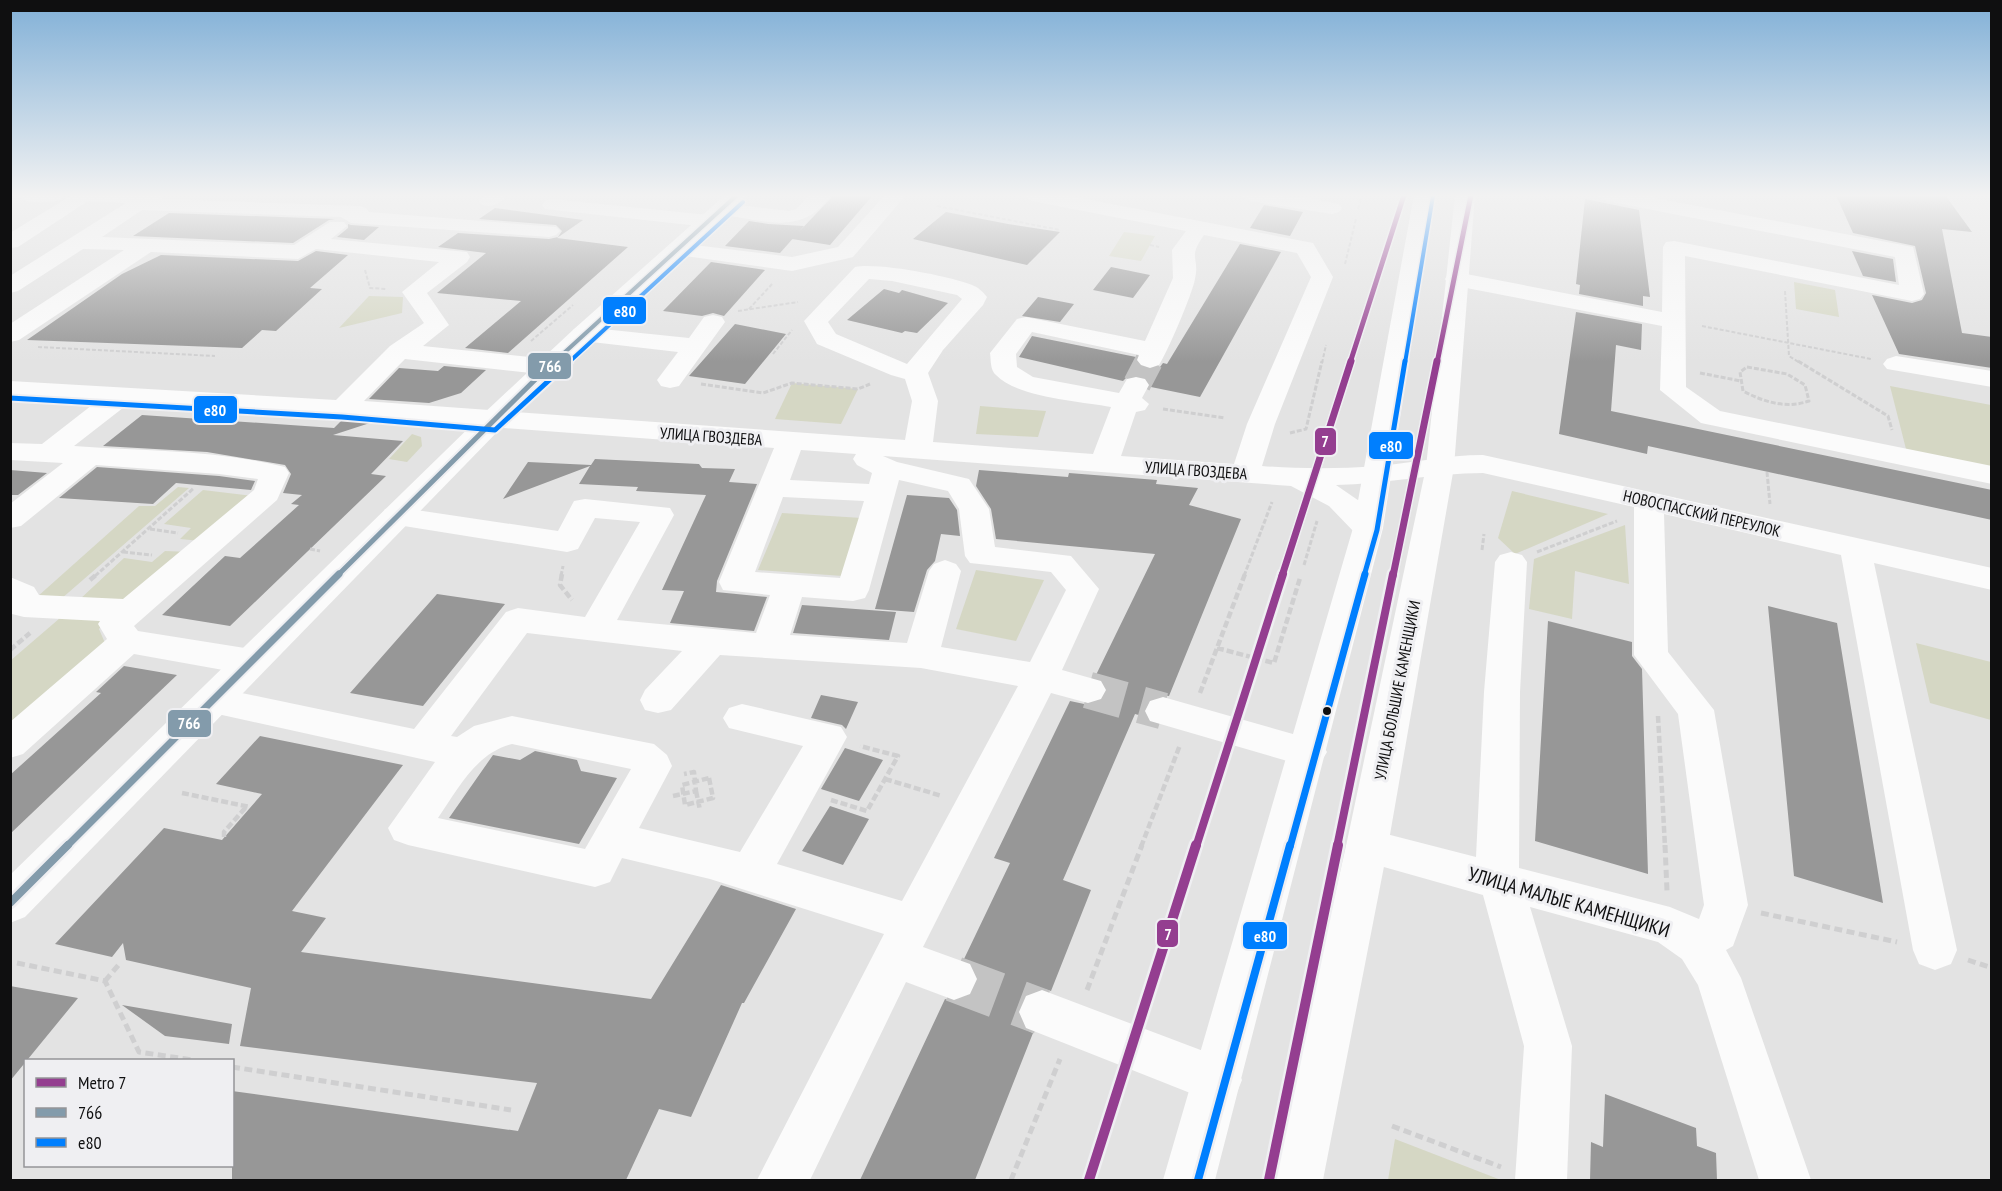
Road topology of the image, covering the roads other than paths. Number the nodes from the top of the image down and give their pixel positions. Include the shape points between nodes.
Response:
1 (66, 251) edge
2 (139, 251) edge
3 (267, 251) edge
4 (300, 251) edge
5 (388, 251) edge
6 (676, 251) edge
7 (690, 251) edge
8 (846, 251) edge
9 (1183, 251) edge
10 (1320, 251) edge
11 (1421, 251) edge
12 (1459, 251) edge
13 (1674, 251) edge
14 (1688, 251) edge
15 (1898, 251) edge
16 (1456, 279) junction
17 (10, 286) edge
18 (1674, 321) junction
19 (713, 322) dead end
20 (583, 334) junction
21 (10, 335) edge
22 (696, 346) junction
23 (399, 351) junction
24 (1896, 364) road end
25 (549, 367) junction
26 (908, 372) junction
27 (1992, 379) edge
28 (670, 380) road end
29 (1141, 380) junction
30 (12, 390) edge
31 (122, 395) junction
32 (343, 408) junction
33 (492, 421) junction
34 (1443, 425) junction
35 (790, 442) junction
36 (839, 445) junction
37 (10, 451) edge
38 (917, 451) junction
39 (48, 453) junction
40 (89, 456) junction
41 (1104, 464) junction
42 (1504, 467) junction
43 (1410, 471) junction
44 (1245, 474) junction
45 (1992, 475) edge
46 (1292, 477) junction
47 (884, 481) junction
48 (770, 488) junction
49 (1648, 500) junction
50 (396, 516) junction
51 (10, 519) edge
52 (1368, 528) junction
53 (1855, 548) junction
54 (1496, 559) road end
55 (945, 571) dead end
56 (1992, 579) edge
57 (790, 585) junction
58 (15, 604) edge
59 (129, 626) junction
60 (595, 630) junction
61 (711, 642) junction
62 (769, 646) junction
63 (921, 656) junction
64 (251, 662) junction
65 (1041, 677) junction
66 (1088, 690) tunnel mouth
67 (213, 700) junction
68 (658, 700) dead end
69 (1177, 715) tunnel mouth
70 (742, 718) dead end
71 (10, 744) edge
72 (423, 745) junction
73 (1308, 752) junction
74 (463, 753) junction
75 (614, 839) junction
76 (1367, 846) junction
77 (750, 873) junction
78 (1501, 882) junction
79 (10, 904) edge
80 (904, 940) junction
81 (1698, 945) junction
82 (1935, 950) dead end
83 (954, 979) tunnel mouth
84 (1058, 1019) tunnel mouth
85 (1218, 1080) junction
86 (1524, 1175) edge
87 (783, 1180) edge
88 (1189, 1180) edge
89 (1297, 1180) edge
90 (1785, 1180) edge

1 - 17 main road
2 - 21 main road
3 - 4 main road
5 - 23 main road via 459,257 414,292 437,325
6 - 20 main road
7 - 8 main road via 792,264
9 - 29 main road via 1184,278
10 - 44 main road via 1322,277 1261,424
11 - 43 main road, УЛИЦА БОЛЬШИЕ КАМЕНЩИКИ
12 - 16 main road, УЛИЦА БОЛЬШИЕ КАМЕНЩИКИ
13 - 18 main road
14 - 15 main road via 1912,294 1905,252
16 - 18 main road
16 - 34 main road, УЛИЦА БОЛЬШИЕ КАМЕНЩИКИ
18 - 45 main road via 1673,390 1711,417
19 - 22 main road
20 - 22 main road
20 - 25 main road
22 - 28 main road
23 - 25 main road
23 - 32 main road
24 - 27 main road
25 - 33 main road
26 - 26 main road via 975,297 965,290 892,274 863,272 816,321 826,339
26 - 38 main road via 924,387 925,414
29 - 29 main road via 1026,324 1003,353 1005,370 1025,383
29 - 41 main road
30 - 31 main road, УЛИЦА ГВОЗДЕВА
31 - 32 main road, УЛИЦА ГВОЗДЕВА
31 - 39 main road
32 - 33 main road, УЛИЦА ГВОЗДЕВА
33 - 35 main road, УЛИЦА ГВОЗДЕВА
33 - 50 main road
34 - 42 main road via 1463,449
34 - 43 main road, УЛИЦА БОЛЬШИЕ КАМЕНЩИКИ
35 - 36 main road, УЛИЦА ГВОЗДЕВА
35 - 48 main road
36 - 38 main road, УЛИЦА ГВОЗДЕВА
36 - 47 main road
37 - 39 main road
38 - 41 main road, УЛИЦА ГВОЗДЕВА
39 - 40 main road
40 - 51 main road
40 - 59 main road via 275,473 267,494
41 - 44 main road, УЛИЦА ГВОЗДЕВА
42 - 43 main road, НОВОСПАССКИЙ ПЕРЕУЛОК via 1483,464
42 - 49 main road, НОВОСПАССКИЙ ПЕРЕУЛОК
43 - 46 main road, УЛИЦА ГВОЗДЕВА
43 - 52 main road, УЛИЦА БОЛЬШИЕ КАМЕНЩИКИ
43 - 76 main road, УЛИЦА БОЛЬШИЕ КАМЕНЩИКИ
44 - 46 main road, УЛИЦА ГВОЗДЕВА
46 - 52 main road via 1340,498
47 - 48 main road
47 - 57 main road via 853,590
47 - 65 main road via 959,485 974,509 981,556 1060,563 1083,589
48 - 57 main road via 735,582
49 - 53 main road, НОВОСПАССКИЙ ПЕРЕУЛОК
49 - 81 main road via 1651,655 1696,710 1726,905 1718,932
50 - 60 main road via 567,542 585,508 659,515
50 - 64 main road
52 - 73 main road, УЛИЦА БОЛЬШИЕ КАМЕНЩИКИ
53 - 56 main road, НОВОСПАССКИЙ ПЕРЕУЛОК
53 - 82 main road
54 - 78 main road via 1497,860
55 - 63 main road
57 - 62 main road
58 - 59 main road via 58,608
59 - 64 main road
59 - 71 main road
60 - 61 main road
60 - 72 main road via 518,620
61 - 62 main road
61 - 68 main road
62 - 63 main road
63 - 65 main road
64 - 67 main road
65 - 66 main road
65 - 80 main road
67 - 72 main road
67 - 79 main road
69 - 73 main road
70 - 77 main road via 828,737
72 - 74 main road
73 - 85 main road, УЛИЦА БОЛЬШИЕ КАМЕНЩИКИ
74 - 75 main road via 487,736 512,730 640,754 653,766
74 - 75 main road via 408,828 595,869
75 - 77 main road
76 - 78 main road, УЛИЦА МАЛЫЕ КАМЕНЩИКИ
76 - 89 main road, УЛИЦА БОЛЬШИЕ КАМЕНЩИКИ
77 - 80 main road
78 - 81 main road, УЛИЦА МАЛЫЕ КАМЕНЩИКИ via 1670,926
78 - 86 main road via 1548,1046
80 - 83 main road
80 - 87 main road
81 - 90 main road, УЛИЦА МАЛЫЕ КАМЕНЩИКИ via 1718,978
84 - 85 main road
85 - 88 main road, УЛИЦА БОЛЬШИЕ КАМЕНЩИКИ

